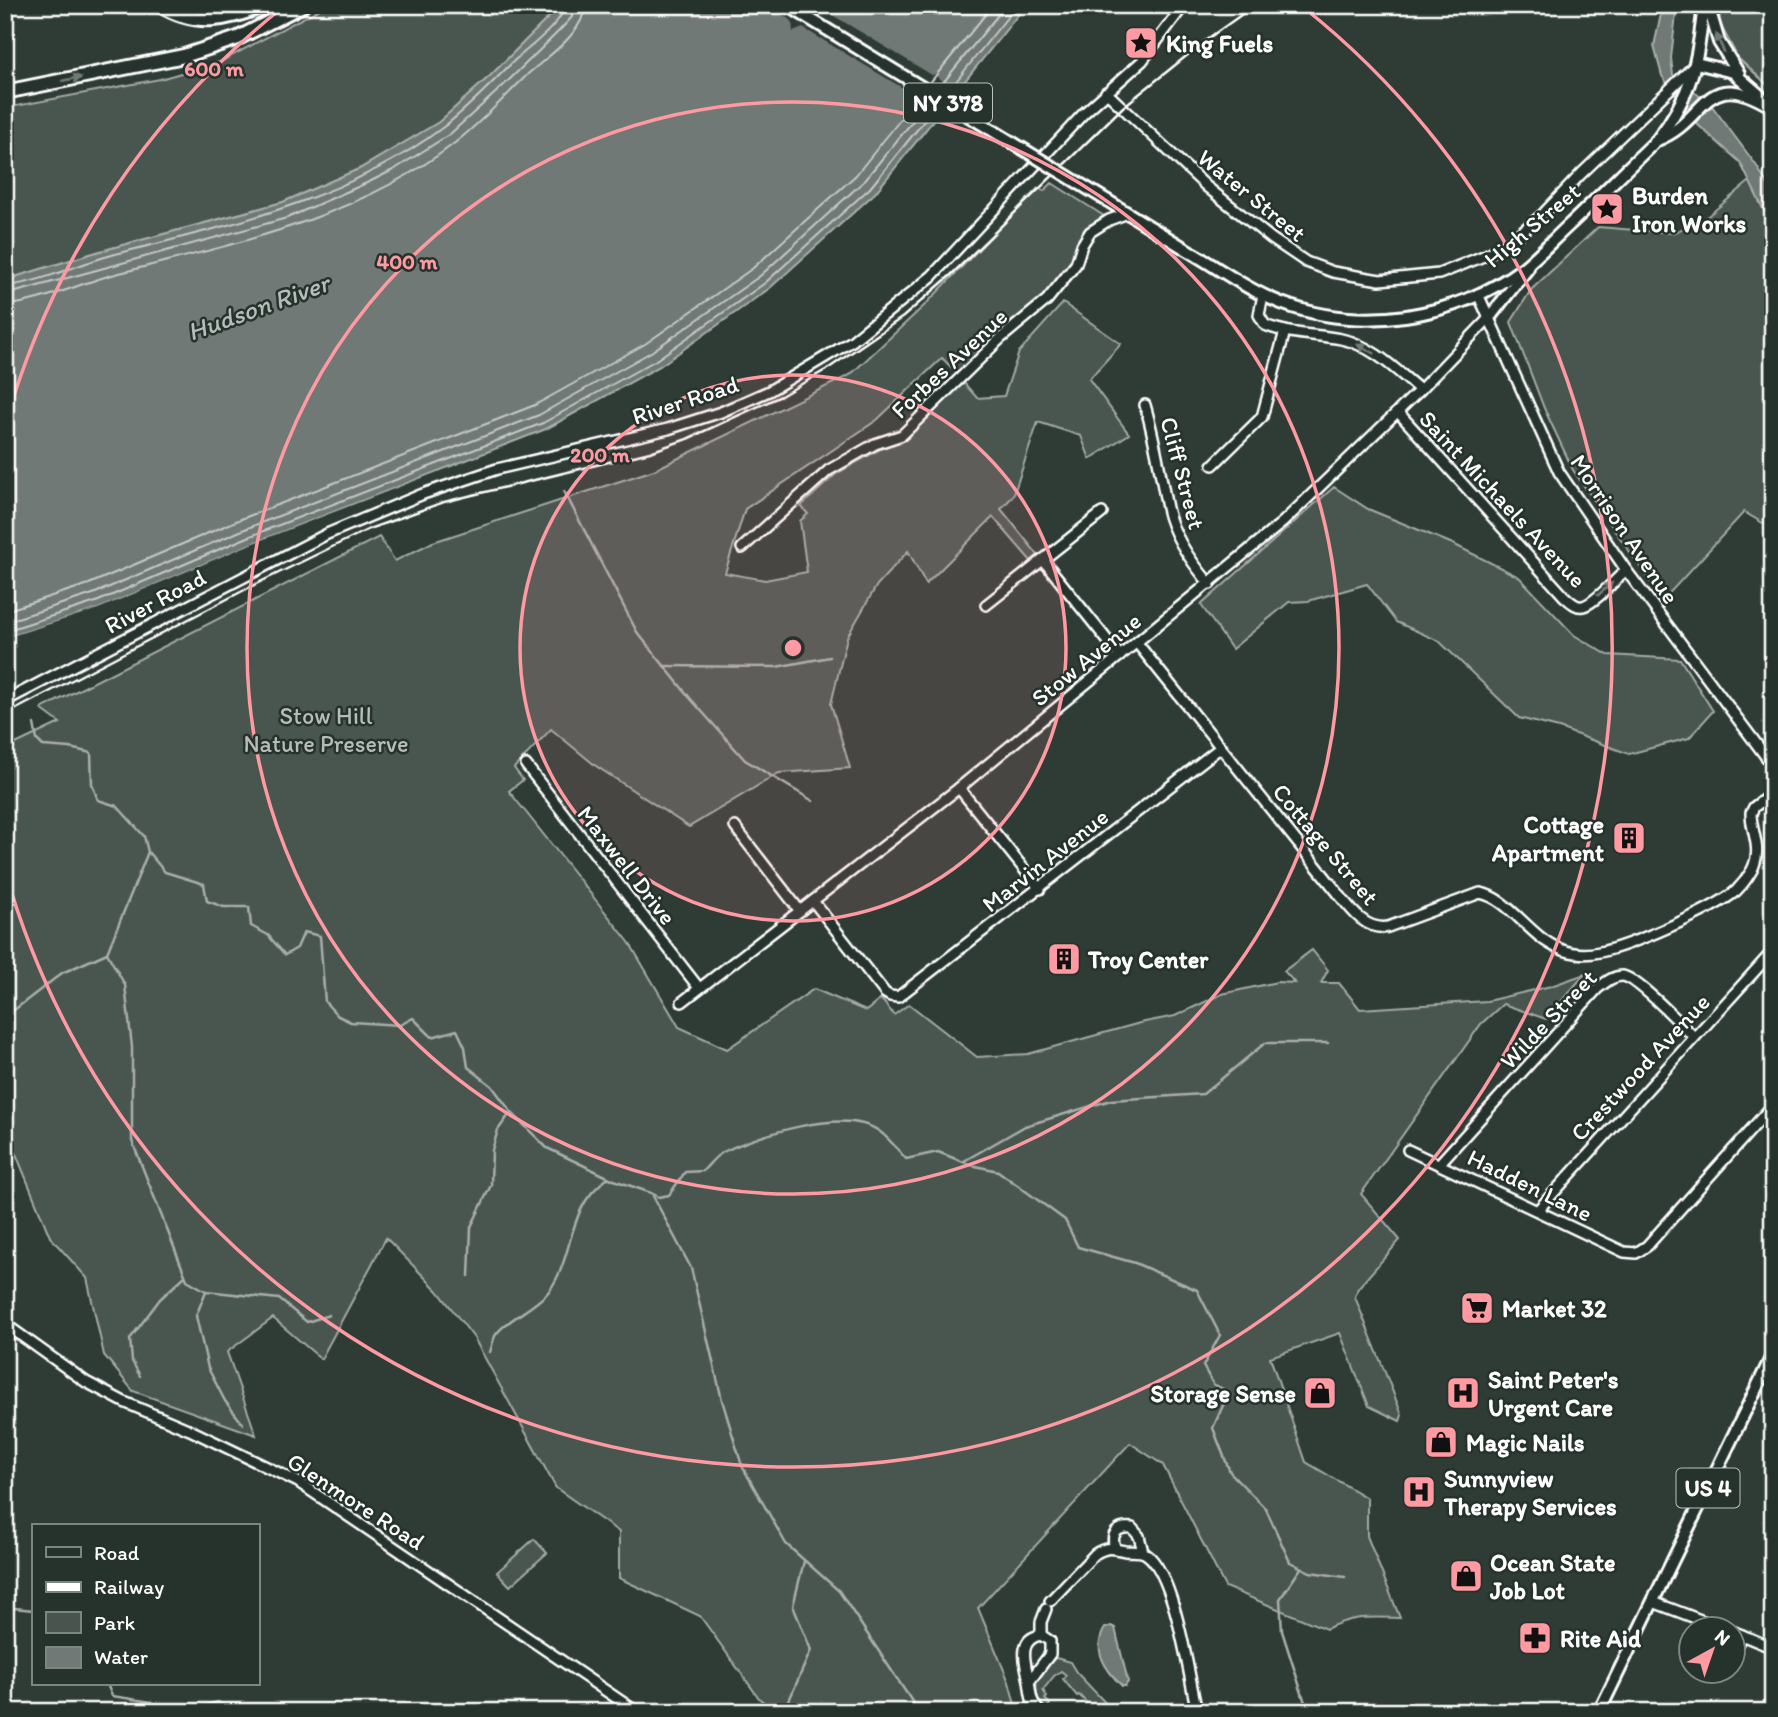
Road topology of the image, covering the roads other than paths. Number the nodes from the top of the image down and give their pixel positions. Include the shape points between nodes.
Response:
1 (160, 5) edge
2 (264, 5) edge
3 (303, 5) edge
4 (787, 5) edge
5 (1184, 5) edge
6 (1706, 5) edge
7 (1696, 63) junction
8 (1740, 77) junction
9 (1686, 81) junction
10 (5, 92) edge
11 (1106, 92) junction
12 (1771, 107) edge
13 (1678, 122) junction
14 (1128, 213) junction
15 (1538, 254) junction
16 (1478, 294) junction
17 (1263, 295) junction
18 (1489, 318) junction
19 (1285, 331) junction
20 (1420, 390) junction
21 (1146, 405) dead end
22 (1398, 412) junction
23 (1213, 466) dead end
24 (1102, 513) dead end
25 (742, 548) dead end
26 (1043, 560) junction
27 (1626, 570) junction
28 (1210, 584) junction
29 (986, 605) dead end
30 (1137, 643) junction
31 (1120, 656) junction
32 (5, 702) edge
33 (1221, 747) junction
34 (526, 765) dead end
35 (1773, 766) edge
36 (960, 788) junction
37 (1773, 793) edge
38 (735, 827) dead end
39 (1040, 889) junction
40 (813, 901) junction
41 (800, 911) junction
42 (1773, 951) edge
43 (699, 988) junction
44 (682, 1002) dead end
45 (1694, 1037) junction
46 (1773, 1105) edge
47 (1408, 1150) dead end
48 (1440, 1163) junction
49 (1538, 1210) junction
50 (5, 1324) edge
51 (1773, 1354) edge
52 (1115, 1547) junction
53 (1143, 1552) junction
54 (1653, 1602) junction
55 (1691, 1616) edge
56 (1041, 1635) junction
57 (1746, 1637) edge
58 (1773, 1648) edge
59 (1029, 1682) junction
60 (637, 1712) edge
61 (1040, 1712) edge
62 (1197, 1712) edge
63 (1599, 1712) edge

1 - 2 highway via 183,17 208,21
10 -> 3 highway via 184,57 238,38
4 - 14 main road, High Street / NY 378, bridge
5 - 11 street, River Road via 1142,61
6 - 7 main road
8 -> 6 main road via 1719,42
7 - 8 main road
7 - 9 main road
8 - 12 main road
9 - 11 street, Water Street via 1508,242 1440,274 1380,280 1306,262 1272,239 1207,187
9 - 13 main road
11 - 32 street, River Road via 923,284 852,341 769,391 668,429 497,469 423,494 327,534
12 - 13 main road, High Street via 1733,91 1718,93
13 - 15 main road, High Street / NY 378 via 1671,135 1657,140
14 - 17 main road, High Street / NY 378
14 - 25 street, Forbes Avenue via 1090,232 1076,264 1047,300 1001,338 902,435 874,444 830,470
15 - 16 main road, High Street / NY 378 via 1510,277
15 - 18 main road
16 - 17 main road, High Street / NY 378 via 1435,310 1378,319 1318,313
16 - 18 street, Morrison Avenue
17 - 19 street via 1260,320
18 - 20 street, Stow Avenue
18 - 27 street, Morrison Avenue via 1559,472
20 -> 19 street via 1377,355 1353,343
19 - 23 street via 1260,421
20 - 22 street, Stow Avenue
21 - 28 street, Cliff Street via 1168,509 1192,563
22 -> 27 street, Saint Michaels Avenue via 1576,606 1583,606
22 - 28 street, Stow Avenue via 1283,522
24 - 26 street
26 - 29 street
26 - 31 street
27 - 35 street, Morrison Avenue
28 - 30 street, Stow Avenue
30 - 31 street, Stow Avenue
30 - 33 street, Cottage Street
31 - 36 street, Stow Avenue
33 - 37 street, Cottage Street via 1357,917 1374,928 1480,893 1503,904 1543,941 1585,954 1657,931 1736,891 1750,873 1757,852 1751,813
33 - 39 street, Marvin Avenue
34 - 43 street, Maxwell Drive
36 - 39 street
36 - 40 street, Stow Avenue
38 - 41 street
39 - 40 street, Marvin Avenue via 898,997 890,996
40 - 41 street, Stow Avenue
41 - 43 street, Stow Avenue
42 - 45 street, Crestwood Avenue
43 - 44 street, Stow Avenue
45 - 48 street, Wilde Street via 1637,983 1622,976 1611,978
45 - 49 street, Crestwood Avenue
46 - 49 street, Hadden Lane via 1636,1253 1624,1252
47 - 48 street, Hadden Lane
48 - 49 street, Hadden Lane
50 - 60 street, Glenmore Road via 86,1382 298,1482
51 - 54 main road, US 4
52 - 53 street
52 - 53 street via 1114,1533 1132,1528
52 - 56 street via 1095,1553 1048,1605
53 - 62 street via 1167,1586
54 - 55 street
54 - 63 main road, US 4
56 - 59 street via 1031,1639 1025,1651
56 - 59 street via 1051,1648
57 - 58 street
59 - 61 street

